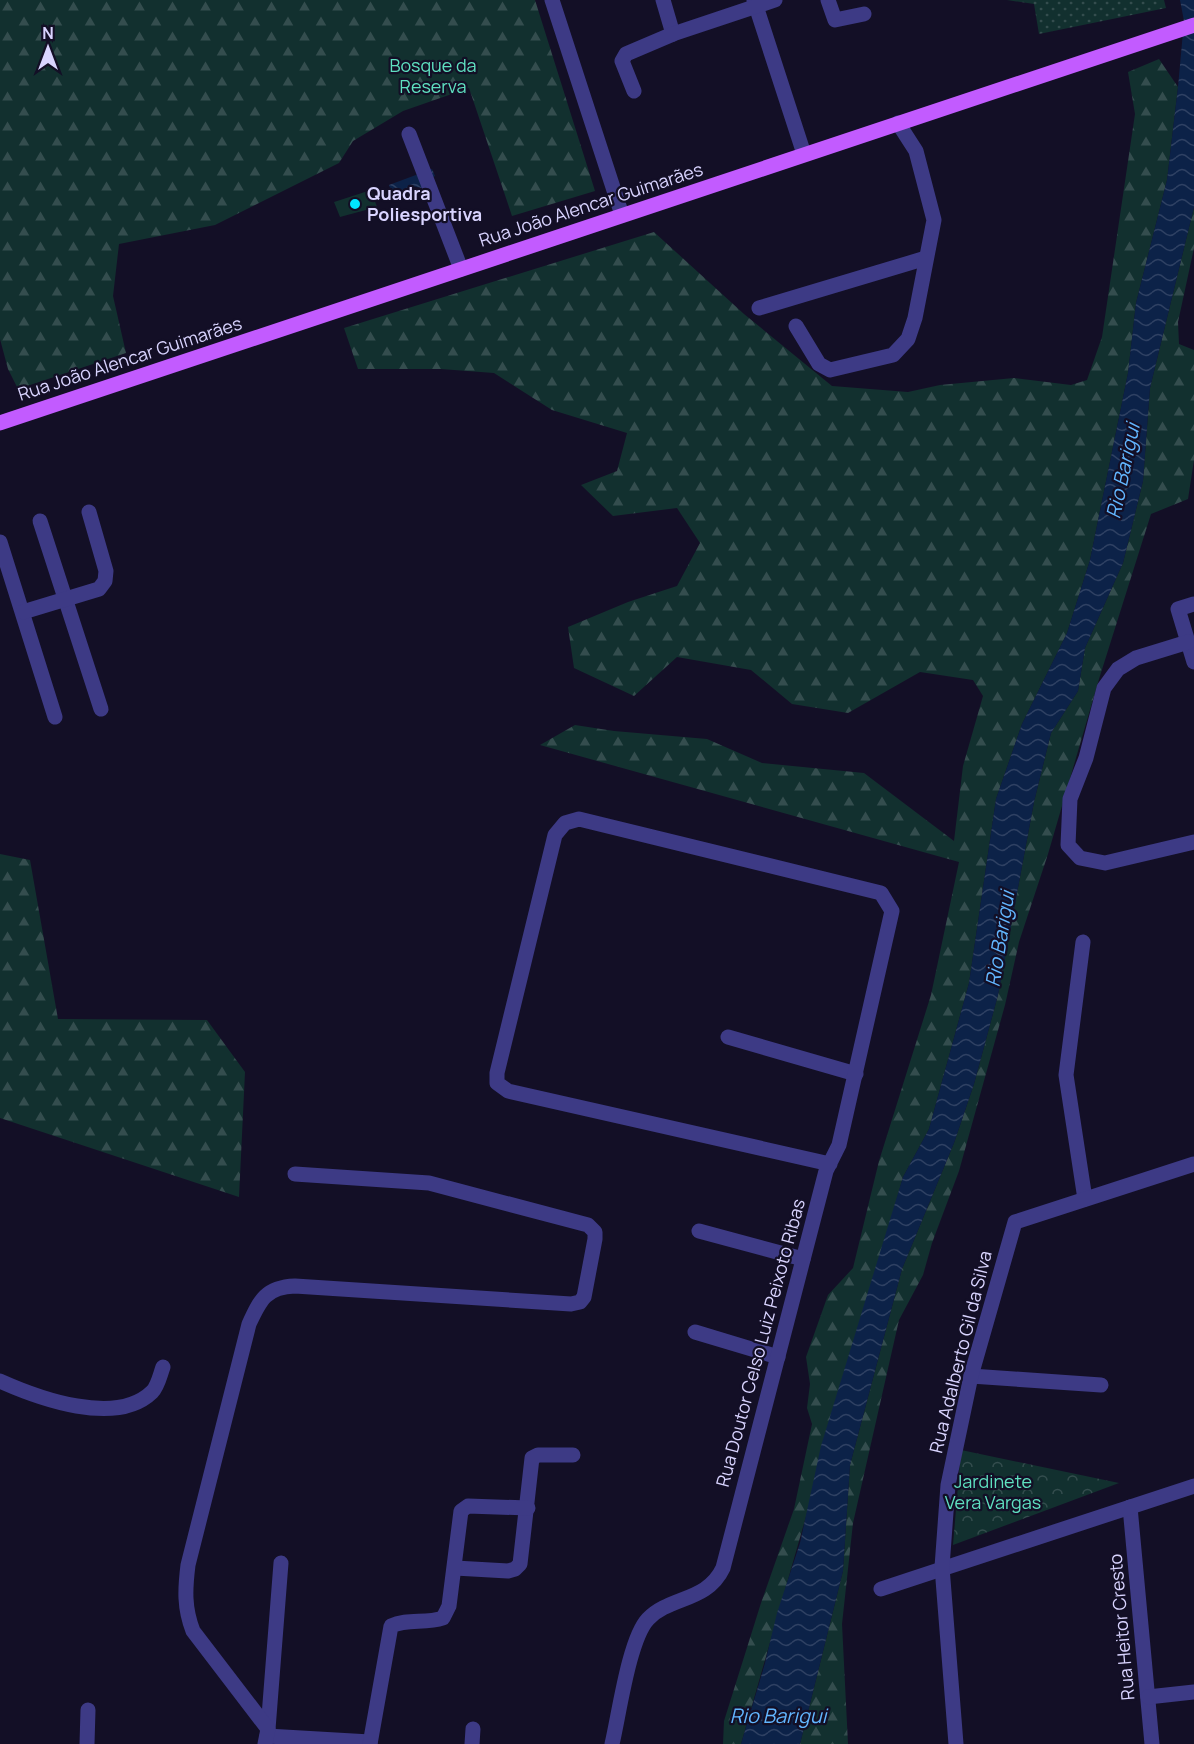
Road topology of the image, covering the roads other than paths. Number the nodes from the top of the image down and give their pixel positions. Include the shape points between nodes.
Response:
1 (552, 0) edge
2 (663, 0) edge
3 (775, 0) edge
4 (828, 0) edge
5 (755, 3) edge
6 (864, 14) dead end
7 (1194, 25) edge
8 (673, 34) junction
9 (634, 91) dead end
10 (898, 123) junction
11 (409, 134) dead end
12 (804, 154) junction
13 (622, 216) junction
14 (926, 258) junction
15 (461, 269) junction
16 (759, 308) dead end
17 (796, 326) dead end
18 (0, 423) edge
19 (89, 512) dead end
20 (40, 521) dead end
21 (0, 542) edge
22 (66, 600) junction
23 (1194, 604) edge
24 (22, 612) junction
25 (1188, 642) junction
26 (1194, 662) edge
27 (101, 710) dead end
28 (56, 717) dead end
29 (1194, 842) edge
30 (1083, 942) dead end
31 (728, 1037) dead end
32 (856, 1074) junction
33 (830, 1164) junction
34 (1194, 1164) edge
35 (295, 1174) dead end
36 (1085, 1199) junction
37 (699, 1230) dead end
38 (803, 1260) junction
39 (695, 1332) dead end
40 (778, 1357) junction
41 (163, 1367) dead end
42 (971, 1376) junction
43 (0, 1381) edge
44 (1101, 1385) dead end
45 (573, 1455) dead end
46 (1194, 1486) edge
47 (1130, 1507) junction
48 (528, 1508) junction
49 (281, 1563) dead end
50 (942, 1567) junction
51 (455, 1568) junction
52 (881, 1588) dead end
53 (1194, 1692) edge
54 (1148, 1697) junction
55 (88, 1710) dead end
56 (267, 1736) edge
57 (370, 1743) edge
58 (87, 1744) edge
59 (612, 1744) edge
60 (957, 1744) edge
61 (1152, 1744) edge

1 - 13 street
2 - 8 street
3 - 5 street
4 - 6 street via 835,20
5 - 8 street
5 - 12 street
7 - 10 main road, Rua João Alencar Guimarães
8 - 9 street via 626,54 622,61
10 - 12 main road, Rua João Alencar Guimarães
10 - 14 street via 916,151 934,220
11 - 15 street
12 - 13 main road, Rua João Alencar Guimarães
13 - 15 main road, Rua João Alencar Guimarães
14 - 16 street
14 - 17 street via 912,329 893,355 830,370 819,364
15 - 18 main road, Rua João Alencar Guimarães
19 - 22 street via 105,581 99,589
20 - 22 street
21 - 24 street
22 - 24 street
22 - 27 street
23 - 25 street via 1178,609
24 - 28 street
25 - 26 street
25 - 29 street via 1136,658 1118,669 1104,688 1071,799 1068,845 1080,858 1105,863
30 - 36 street via 1066,1075
31 - 32 street
32 - 33 street, Rua Doutor Celso Luiz Peixoto Ribas via 839,1145
32 - 33 street, Rua Doutor Celso Luiz Peixoto Ribas via 892,911 881,893 579,819 565,823 555,835 497,1083 508,1091
33 - 38 street, Rua Doutor Celso Luiz Peixoto Ribas
34 - 36 street
35 - 56 street via 429,1183 588,1225 595,1232 595,1239 584,1297 572,1304 282,1286 264,1298 249,1324 211,1475 210,1511 195,1540 185,1601 193,1631
36 - 42 street, Rua Adalberto Gil da Silva via 1015,1222
37 - 38 street
38 - 40 street, Rua Doutor Celso Luiz Peixoto Ribas
39 - 40 street
40 - 59 street, Rua Doutor Celso Luiz Peixoto Ribas via 723,1569 711,1586 647,1620 632,1655
41 - 43 street via 153,1391 141,1400 109,1407 64,1404
42 - 44 street
42 - 50 street, Rua Adalberto Gil da Silva via 948,1485
45 - 48 street via 532,1458
46 - 47 street
47 - 50 street
47 - 54 street, Rua Heitor Cresto
48 - 51 street via 520,1564 515,1569
48 - 51 street via 468,1506 461,1510
49 - 56 street
50 - 52 street
50 - 60 street, Rua Adalberto Gil da Silva
51 - 57 street via 443,1617 432,1622 400,1621 391,1626
53 - 54 street
54 - 61 street, Rua Heitor Cresto
55 - 58 street
56 - 57 street

